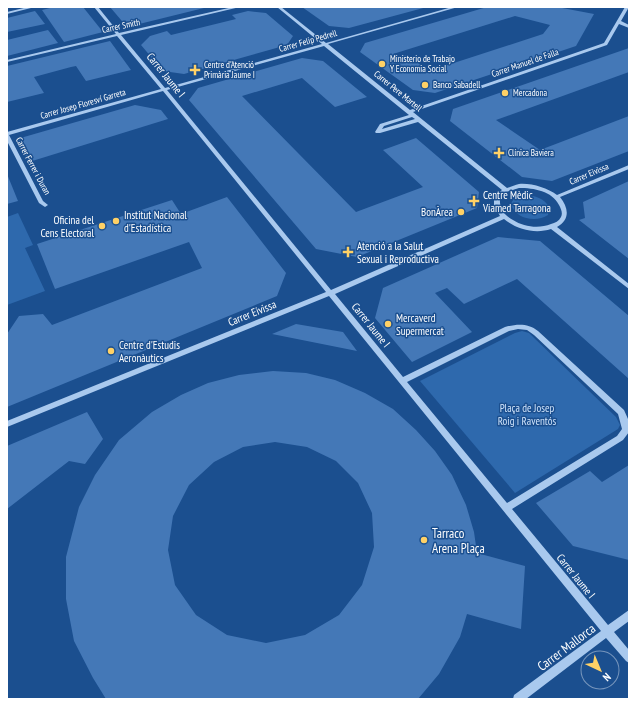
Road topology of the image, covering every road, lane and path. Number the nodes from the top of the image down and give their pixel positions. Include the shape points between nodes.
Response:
1 (33, 7) edge
2 (96, 7) edge
3 (238, 7) edge
4 (279, 7) edge
5 (456, 7) edge
6 (627, 7) edge
7 (7, 13) edge
8 (619, 22) junction
9 (629, 27) edge
10 (119, 34) junction
11 (325, 44) junction
12 (7, 61) edge
13 (164, 90) junction
14 (411, 114) junction
15 (419, 120) junction
16 (7, 135) edge
17 (629, 167) edge
18 (506, 190) junction
19 (556, 197) junction
20 (45, 204) dead end
21 (503, 217) junction
22 (552, 226) junction
23 (629, 286) edge
24 (330, 293) junction
25 (402, 381) junction
26 (7, 424) edge
27 (506, 508) junction
28 (629, 615) edge
29 (607, 631) junction
30 (629, 658) edge
31 (518, 699) edge

1 - 7 street
2 - 10 street, Carrer Jaume I
3 - 10 street, Carrer Smith
4 - 11 street, Carrer Pere Martell
5 - 11 street, Carrer Felip Pedrell
6 - 8 street, Carrer Manuel de Falla
8 - 9 street
8 - 14 street, Carrer Manuel de Falla via 606,44
10 - 12 street, Carrer Smith
10 - 13 street, Carrer Jaume I
11 - 13 street, Carrer Felip Pedrell
11 - 14 street, Carrer Pere Martell
13 - 16 street, Carrer Josep Floresví Garreta
13 - 24 street, Carrer Jaume I
14 - 15 street, Carrer Pere Martell
14 - 15 street, Carrer Manuel de Falla via 382,125 378,132
15 - 18 street, Carrer Pere Martell
16 - 20 street, Carrer Ferrer i Duran via 41,202
17 - 19 street, Carrer Eivissa
18 - 19 street via 527,186 543,189
18 - 21 street via 500,194 496,205
19 - 22 street via 561,202 564,214 563,219
21 - 22 street via 526,228
21 - 24 street, Carrer Eivissa
22 - 23 street
24 - 25 street, Carrer Jaume I
24 - 26 street, Carrer Eivissa
25 - 27 street, Carrer Jaume I
25 - 27 street via 507,329 524,327 533,330 621,412 626,430 620,438
27 - 29 street, Carrer Jaume I
28 - 29 street, Carrer Mallorca
29 - 30 street, Carrer Jaume I
29 - 31 street, Carrer Mallorca

